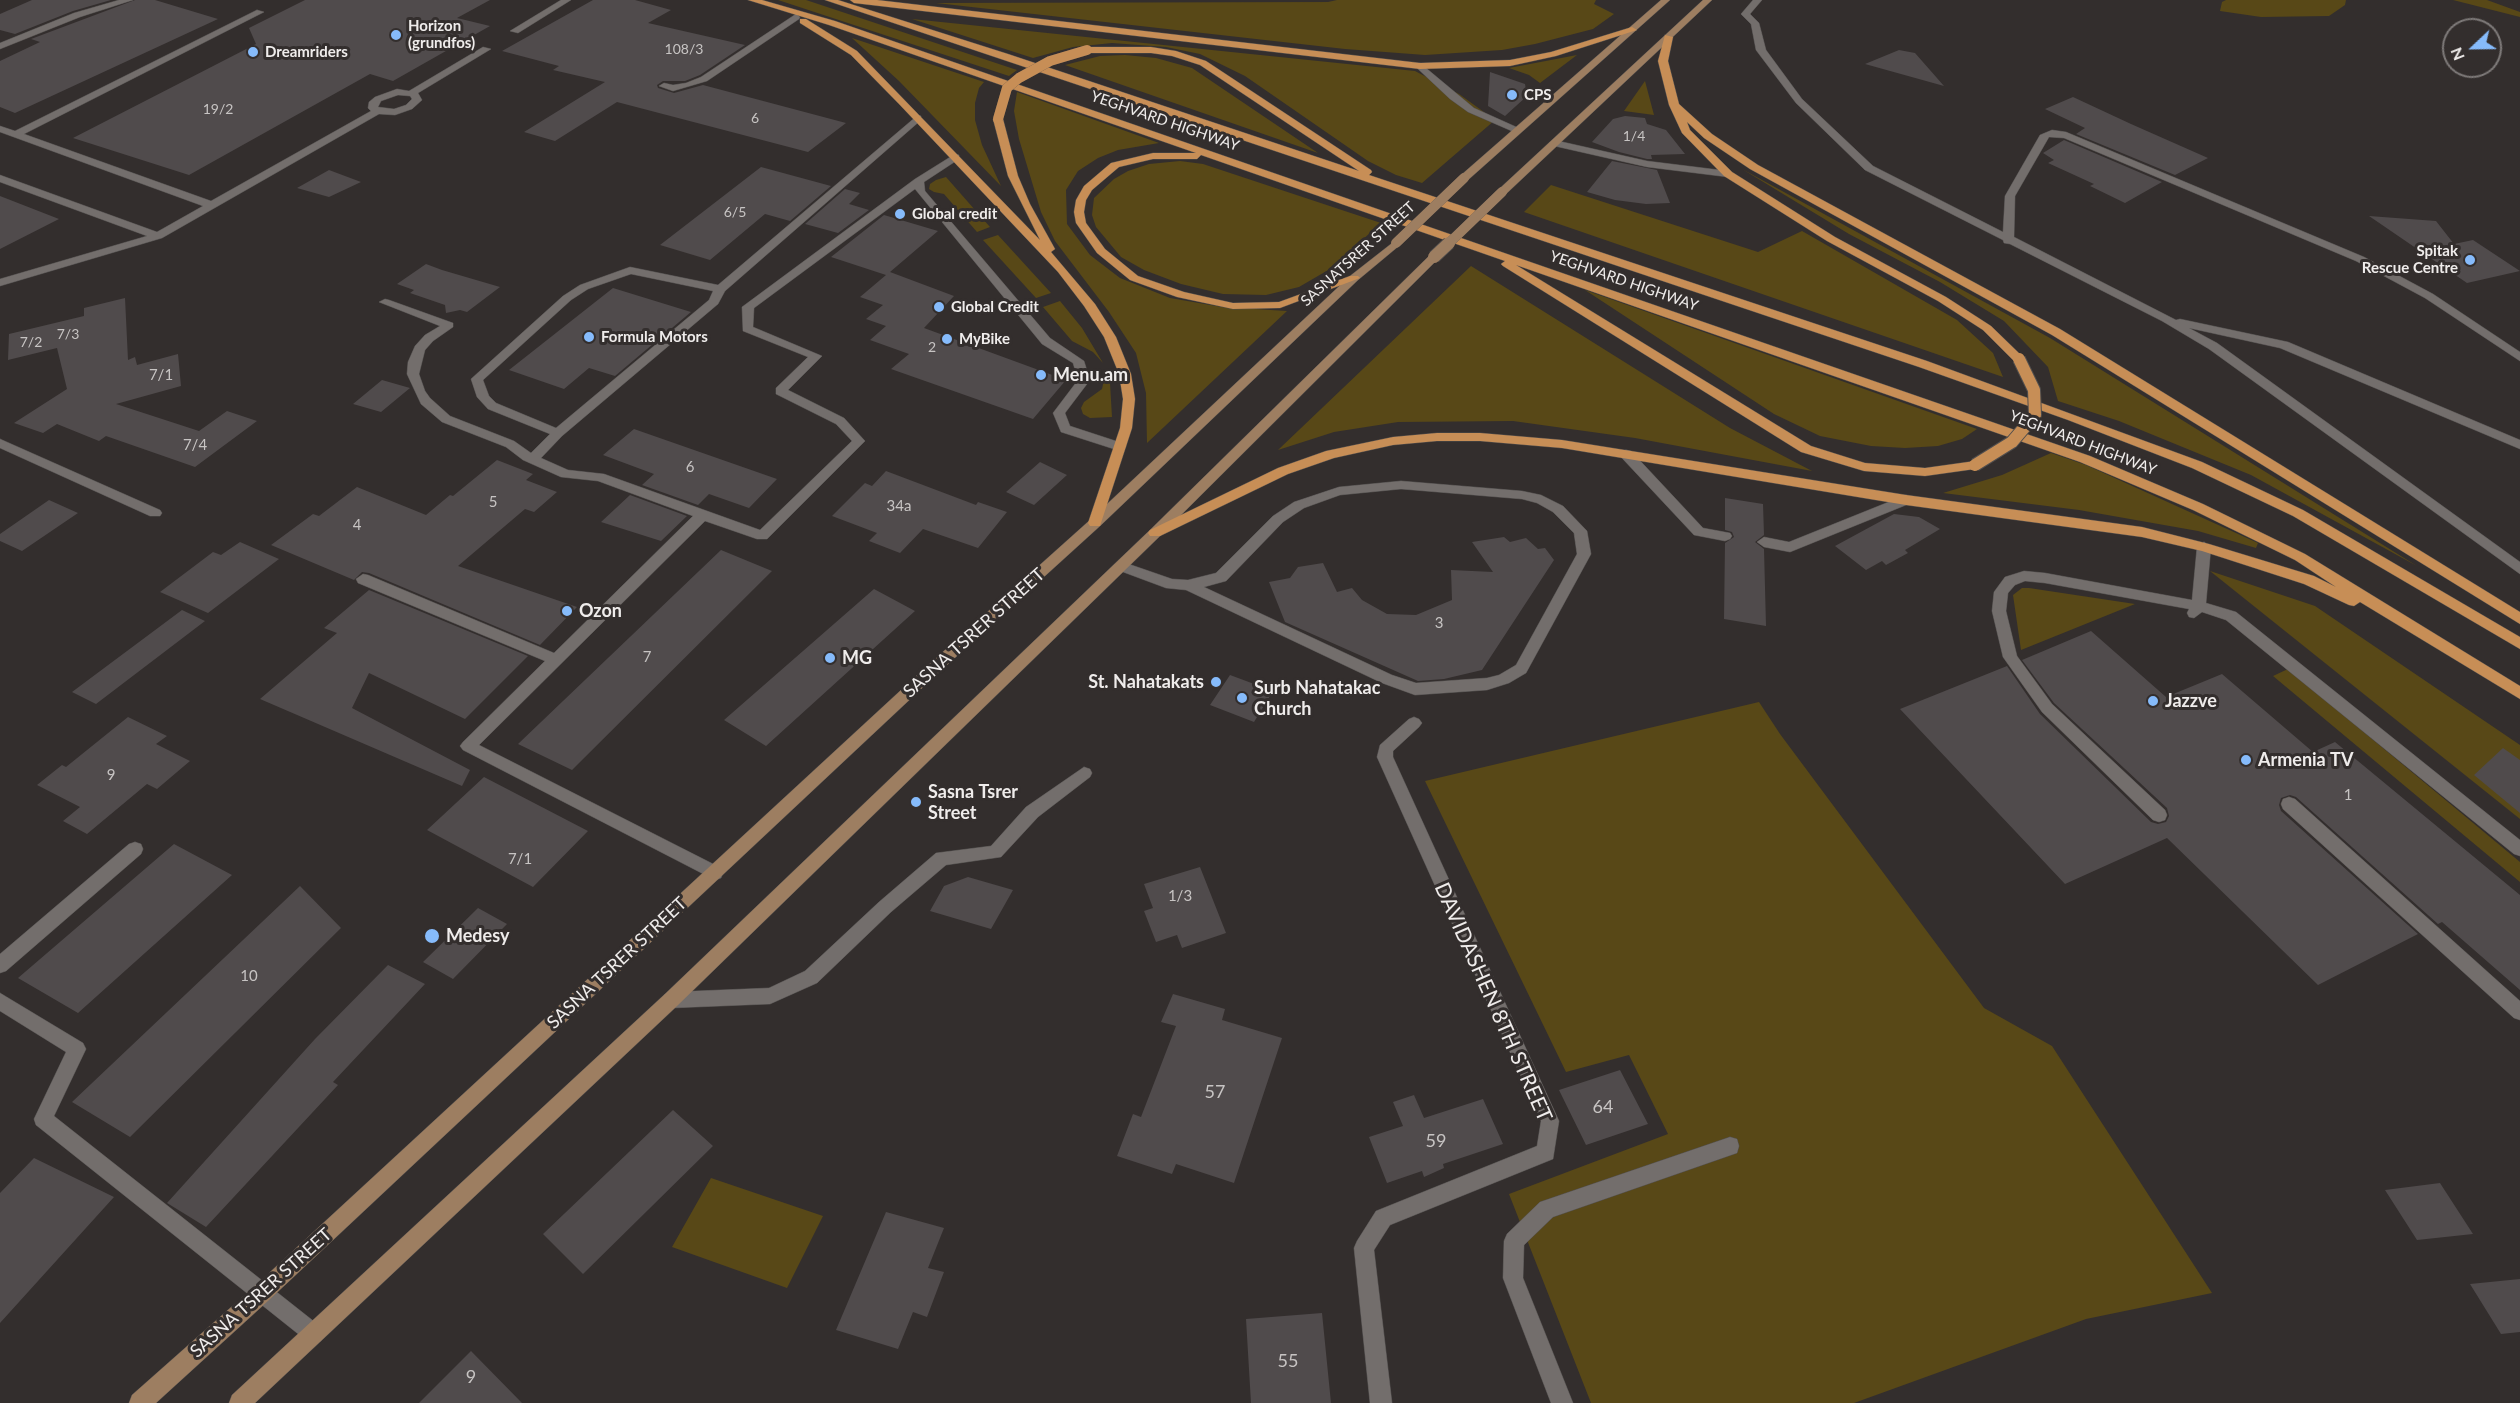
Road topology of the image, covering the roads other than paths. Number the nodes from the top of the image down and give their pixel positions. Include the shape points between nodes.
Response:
1 (129, 0) edge
2 (567, 0) edge
3 (752, 0) edge
4 (829, 0) edge
5 (854, 0) edge
6 (892, 0) edge
7 (1666, 0) edge
8 (1708, 0) edge
9 (1758, 0) edge
10 (878, 4) junction
11 (777, 6) junction
12 (260, 12) dead end
13 (796, 17) junction
14 (1632, 30) junction
15 (515, 31) dead end
16 (1668, 37) junction
17 (0, 46) edge
18 (486, 49) dead end
19 (1420, 66) junction
20 (664, 86) dead end
21 (412, 93) junction
22 (1674, 105) junction
23 (378, 111) junction
24 (918, 118) junction
25 (0, 129) edge
26 (1518, 130) junction
27 (17, 134) junction
28 (1554, 143) junction
29 (955, 156) junction
30 (1232, 162) junction
31 (1728, 174) junction
32 (0, 178) edge
33 (919, 181) junction
34 (1384, 184) junction
35 (212, 205) junction
36 (159, 236) junction
37 (2008, 241) junction
38 (1481, 249) junction
39 (1062, 270) junction
40 (1354, 278) junction
41 (0, 283) edge
42 (720, 289) junction
43 (385, 302) dead end
44 (2166, 319) junction
45 (2520, 357) edge
46 (558, 433) junction
47 (0, 443) edge
48 (2520, 446) edge
49 (1120, 447) junction
50 (1626, 454) junction
51 (533, 459) junction
52 (1906, 500) junction
53 (155, 513) dead end
54 (703, 515) junction
55 (1095, 523) junction
56 (1155, 533) junction
57 (1725, 536) dead end
58 (1764, 542) dead end
59 (2204, 547) junction
60 (1120, 566) junction
61 (2520, 569) edge
62 (363, 579) dead end
63 (1188, 585) junction
64 (2197, 610) junction
65 (2520, 619) edge
66 (2405, 624) junction
67 (2520, 644) edge
68 (556, 660) junction
69 (2520, 693) edge
70 (1414, 723) dead end
71 (1084, 773) dead end
72 (2289, 804) dead end
73 (2158, 815) dead end
74 (135, 849) dead end
75 (2520, 849) edge
76 (715, 873) junction
77 (0, 965) edge
78 (671, 1000) junction
79 (0, 1001) edge
80 (2520, 1012) edge
81 (1730, 1146) dead end
82 (262, 1293) junction
83 (314, 1334) junction
84 (140, 1403) edge
85 (240, 1403) edge
86 (1381, 1403) edge
87 (1562, 1403) edge

1 - 17 street via 77,15
2 - 15 street
3 - 11 main road, YEGHVARD HIGHWAY
4 - 34 main road, YEGHVARD HIGHWAY
5 - 10 main road
6 - 10 street
7 - 14 main road, SASNATSRER STREET
8 - 16 main road
9 - 37 street via 1745,14 1755,23 1761,50 1799,101 1869,168
10 - 19 main road
11 - 13 main road
11 - 30 main road, YEGHVARD HIGHWAY
12 - 27 street
13 - 20 street via 704,79 688,86
13 - 24 main road via 854,53
14 - 19 main road via 1510,63
14 - 26 main road, SASNATSRER STREET
16 - 22 main road via 1663,61
16 - 28 main road
18 - 21 street
19 - 26 street via 1471,110
21 - 23 street via 383,96 373,105
21 - 23 street via 417,100 409,107 395,112
22 - 31 main road via 1686,131
22 - 65 main road via 1708,136 1754,167 2056,332
23 - 35 street
24 - 29 main road
24 - 42 street
25 - 27 street
26 - 40 main road, SASNATSRER STREET, bridge
27 - 35 street
28 - 31 street via 1647,164
28 - 56 main road, bridge
29 - 33 street
29 - 39 main road
30 - 38 main road, YEGHVARD HIGHWAY
30 - 40 main road via 1177,155 1115,165 1088,188 1081,200 1081,223 1101,251 1134,278 1181,295 1233,306 1280,305
31 - 38 main road, bridge via 1831,239 1987,328 2019,359 2034,390 2035,415 2012,442 1975,465 1925,472 1864,467 1806,449
32 - 36 street
33 - 49 street via 925,198 1046,341 1078,361 1084,380 1059,413 1065,429
33 - 54 street via 748,307 747,329 816,356 780,391 840,421 859,441 762,536
34 - 39 main road, bridge via 1203,63 1151,50 1087,50 1050,61 1018,78 1007,88 998,119 1013,176
34 - 67 main road, YEGHVARD HIGHWAY via 1945,372 2197,465 2298,513
35 - 36 street
36 - 41 street
37 - 44 street
37 - 45 street via 2010,196 2044,135 2066,135 2360,259 2429,296
38 - 66 main road, YEGHVARD HIGHWAY via 2085,459 2198,507 2300,557
39 - 49 main road via 1110,337 1125,374 1130,399
40 - 55 main road, SASNATSRER STREET
42 - 46 street via 714,302
42 - 46 street via 630,270 584,287 477,379 483,397 492,406
43 - 51 street via 449,324 429,338 414,362 413,374 425,401 453,423 510,444
44 - 48 street via 2284,345
44 - 61 street via 2213,346
46 - 51 street
47 - 53 street
49 - 55 main road
50 - 52 main road
50 - 56 main road via 1480,437 1393,441 1331,454 1283,471
50 - 57 street via 1699,532
51 - 54 street via 566,474 599,477
52 - 58 street via 1790,547
52 - 59 main road via 2142,532
54 - 68 street
55 - 76 main road, SASNA TSRER STREET
56 - 60 main road
59 - 64 street
59 - 66 main road via 2308,580
60 - 63 street via 1171,584
60 - 78 main road
62 - 68 street
63 - 63 street via 1221,577 1278,519 1299,505 1319,496 1362,488 1427,485 1541,500 1558,509 1580,531 1584,554 1521,669 1486,684 1440,689 1415,689 1387,679
64 - 73 street via 2024,576 2010,581 2001,592 1999,611 2010,657 2048,708
64 - 75 street via 2231,616
66 - 69 main road, YEGHVARD HIGHWAY
68 - 76 street via 468,746
70 - 86 street, DAVIDASHEN 8TH STREET via 1386,749 1385,757 1550,1121 1546,1152 1383,1218 1364,1248
71 - 78 street via 1032,812 995,852 942,858 811,977 770,996
72 - 80 street
74 - 77 street
76 - 82 main road, SASNA TSRER STREET
78 - 83 main road
79 - 82 street via 77,1049 43,1119
81 - 87 street via 1547,1209 1514,1241 1514,1278
82 - 83 street
82 - 84 main road, SASNA TSRER STREET
83 - 85 main road

